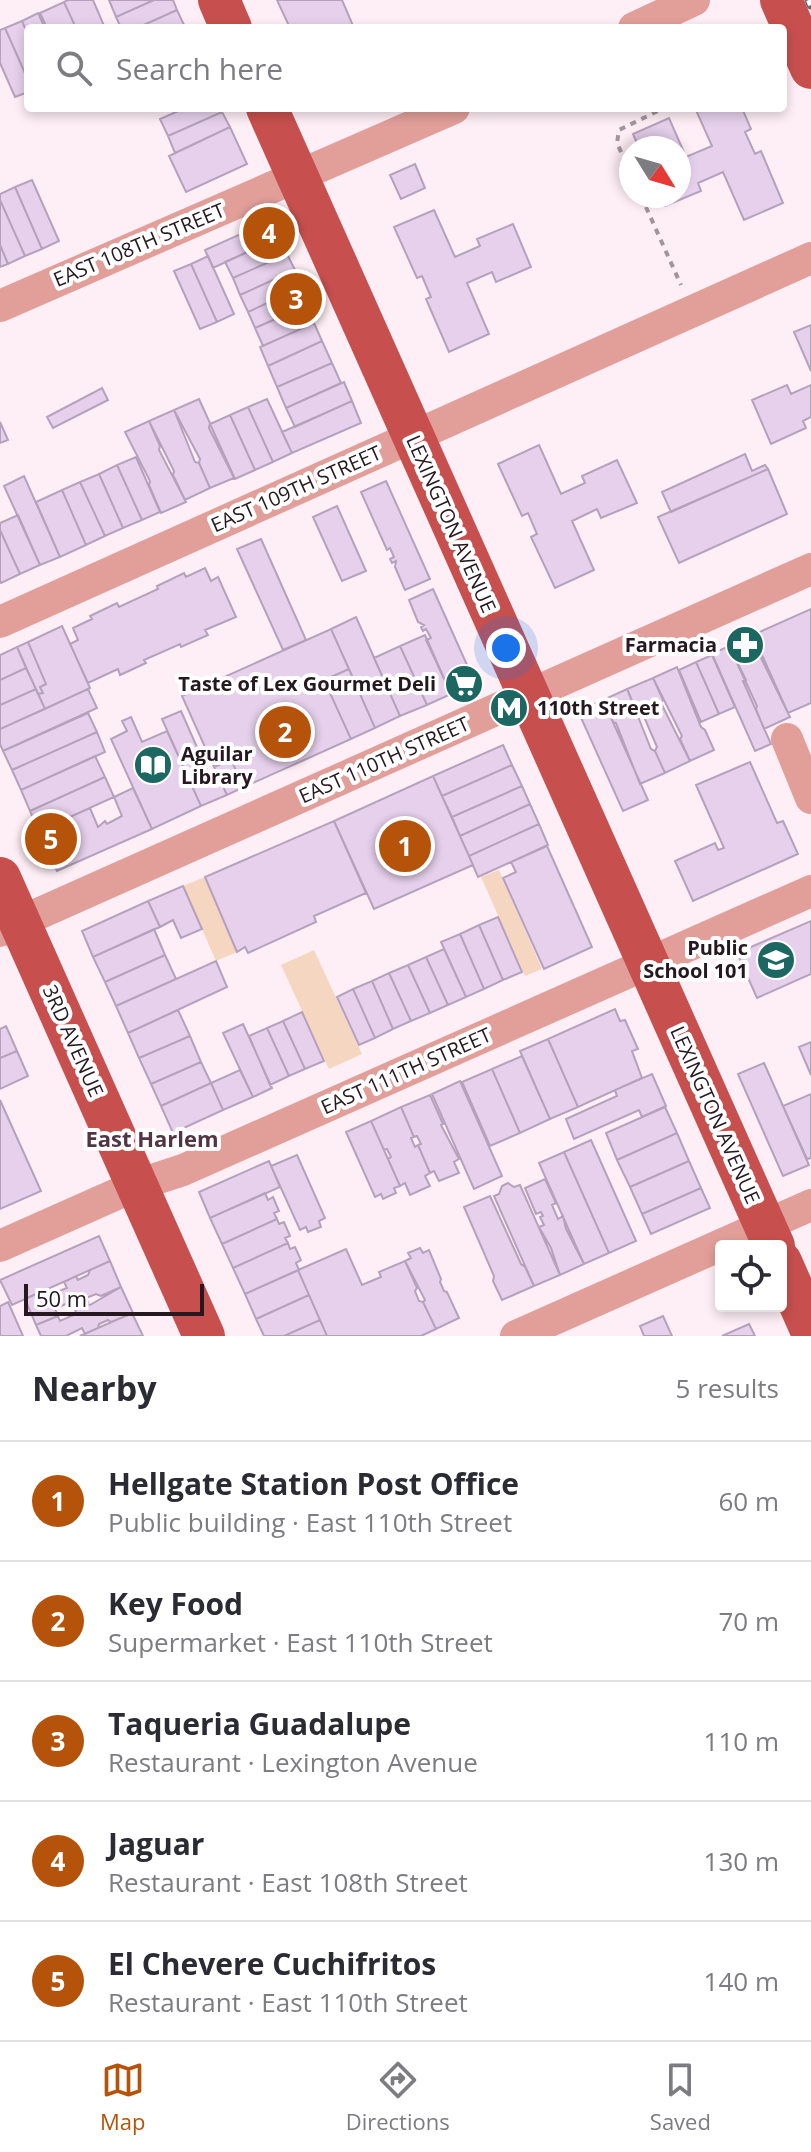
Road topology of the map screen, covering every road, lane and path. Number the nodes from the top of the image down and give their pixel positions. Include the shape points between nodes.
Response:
1 (219, 0) edge
2 (694, 0) edge
3 (781, 0) edge
4 (229, 24) edge
5 (643, 24) edge
6 (811, 68) edge
7 (269, 112) edge
8 (445, 112) edge
9 (655, 112) edge
10 (619, 147) edge
11 (298, 177) junction
12 (646, 208) edge
13 (811, 258) edge
14 (682, 288) dead end
15 (0, 306) edge
16 (413, 437) junction
17 (811, 569) edge
18 (0, 622) edge
19 (528, 697) junction
20 (787, 739) dead end
21 (811, 798) edge
22 (0, 878) edge
23 (811, 891) edge
24 (10, 926) edge
25 (647, 963) junction
26 (137, 1185) junction
27 (811, 1205) edge
28 (771, 1240) edge
29 (778, 1240) edge
30 (0, 1246) edge
31 (715, 1266) edge
32 (787, 1276) edge
33 (811, 1330) edge
34 (204, 1336) edge
35 (516, 1336) edge

1 - 4 main road
2 - 5 street
3 - 6 main road
7 - 11 main road, LEXINGTON AVENUE
8 - 11 street, EAST 108TH STREET
9 - 10 path via 623,126
11 - 15 street, EAST 108TH STREET
11 - 16 main road, LEXINGTON AVENUE
12 - 14 path
13 - 16 street, EAST 109TH STREET
16 - 18 street, EAST 109TH STREET
16 - 19 main road, LEXINGTON AVENUE
17 - 19 street, EAST 110TH STREET
19 - 24 street, EAST 110TH STREET
19 - 25 main road, LEXINGTON AVENUE
20 - 21 street
22 - 24 main road, 3RD AVENUE
23 - 25 street, EAST 111TH STREET
24 - 26 main road, 3RD AVENUE
25 - 26 street, EAST 111TH STREET via 183,1170
25 - 28 main road, LEXINGTON AVENUE
26 - 30 street, EAST 111TH STREET
26 - 34 main road, 3RD AVENUE
27 - 29 street
31 - 35 street
32 - 33 main road, LEXINGTON AVENUE

